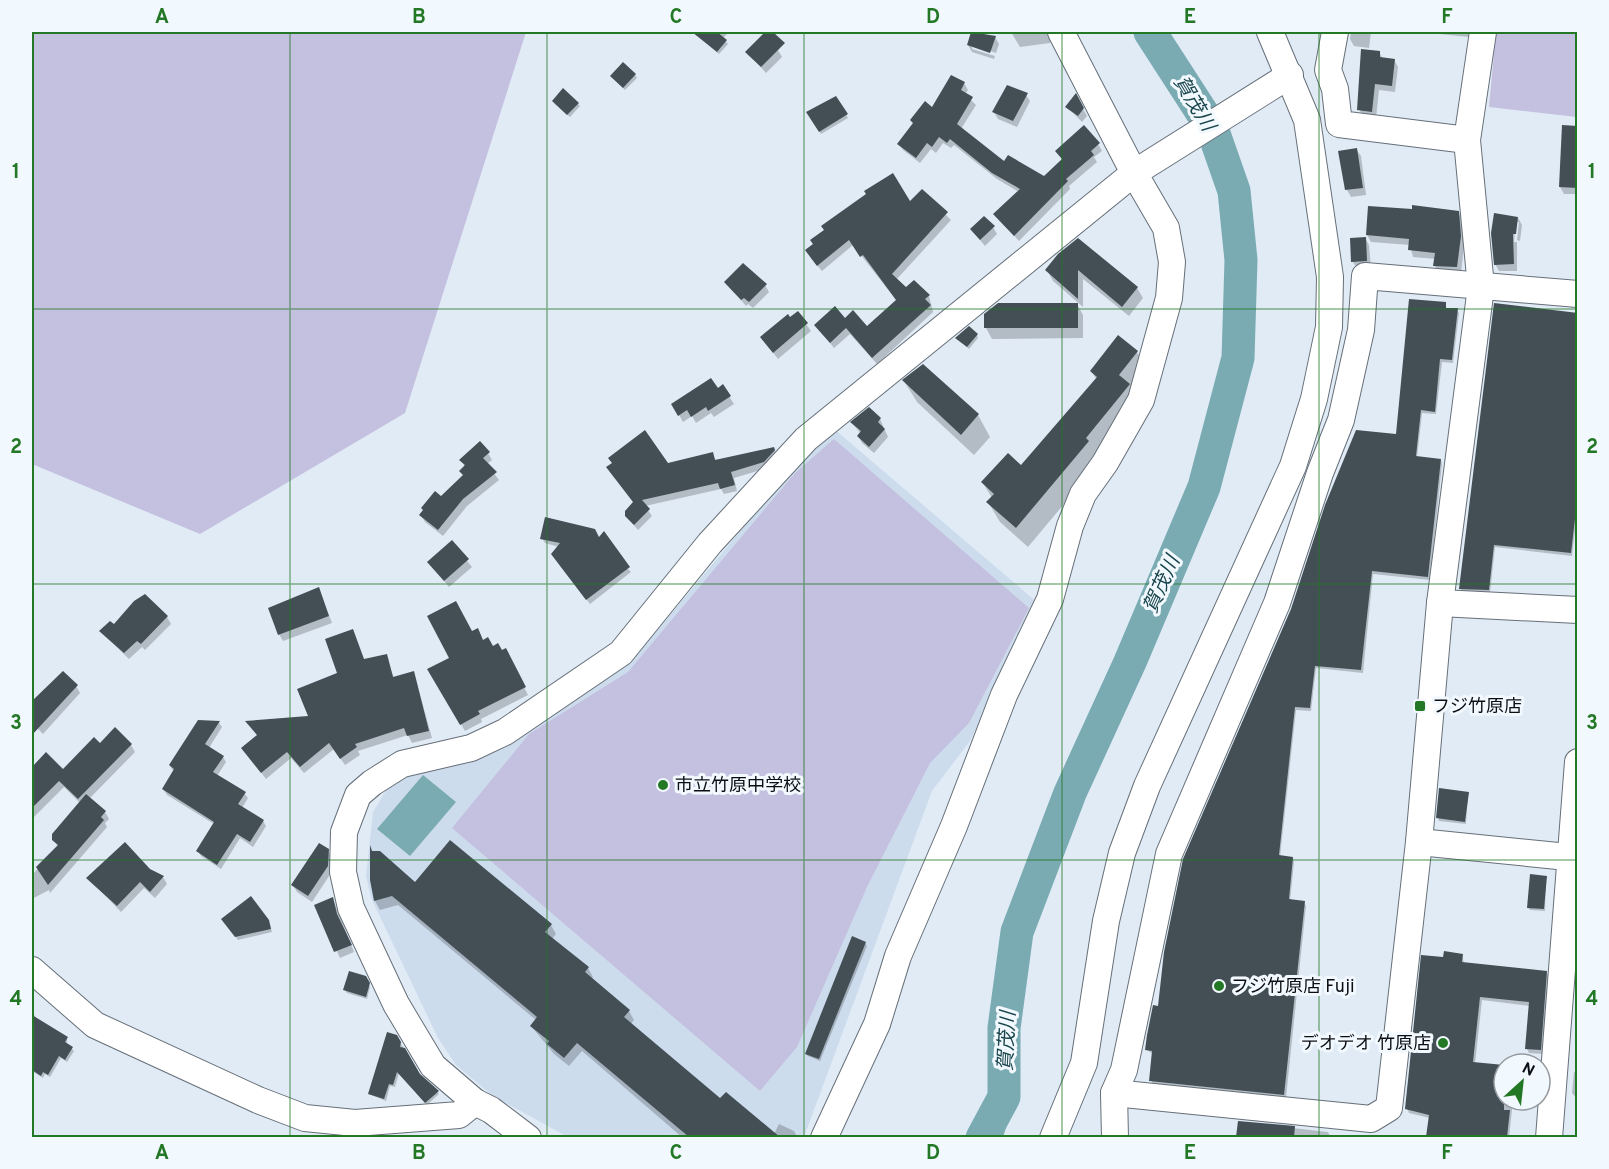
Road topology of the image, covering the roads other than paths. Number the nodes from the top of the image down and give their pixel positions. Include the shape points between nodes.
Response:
1 (1061, 32) edge
2 (1270, 32) edge
3 (1335, 32) edge
4 (1483, 32) edge
5 (1282, 81) junction
6 (1467, 140) junction
7 (1140, 170) junction
8 (1481, 287) junction
9 (1578, 294) edge
10 (1440, 603) junction
11 (1578, 610) edge
12 (1578, 762) edge
13 (1419, 842) junction
14 (1574, 858) edge
15 (32, 970) edge
16 (1114, 1093) junction
17 (475, 1102) junction
18 (528, 1137) edge
19 (824, 1137) edge
20 (1053, 1137) edge
21 (1114, 1137) edge
22 (1549, 1137) edge

1 - 7 street
2 - 5 street
3 - 6 street via 1328,70 1335,89 1339,124
4 - 6 street
5 - 7 street
5 - 20 street via 1307,120 1330,278 1329,327 1314,399 1293,466 1147,786 1122,853 1106,921 1084,1063
6 - 8 street
7 - 17 street via 806,439 710,543 621,653 505,732 471,748 402,764 358,795 345,832 343,853 351,908 396,1004 433,1066
7 - 19 street via 1166,228 1172,262 1169,298 1141,400 1106,463 1083,494 1050,599 1004,695 898,956 877,1024
8 - 9 street
8 - 10 street
8 - 16 street via 1365,276 1361,330 1341,420 1277,603 1169,854 1124,1070
10 - 11 street
10 - 13 street
12 - 14 street
13 - 14 street
13 - 16 street via 1389,1108 1371,1119
14 - 22 street
15 - 17 street via 95,1024 304,1118 355,1122 459,1115
16 - 21 street
17 - 18 street

